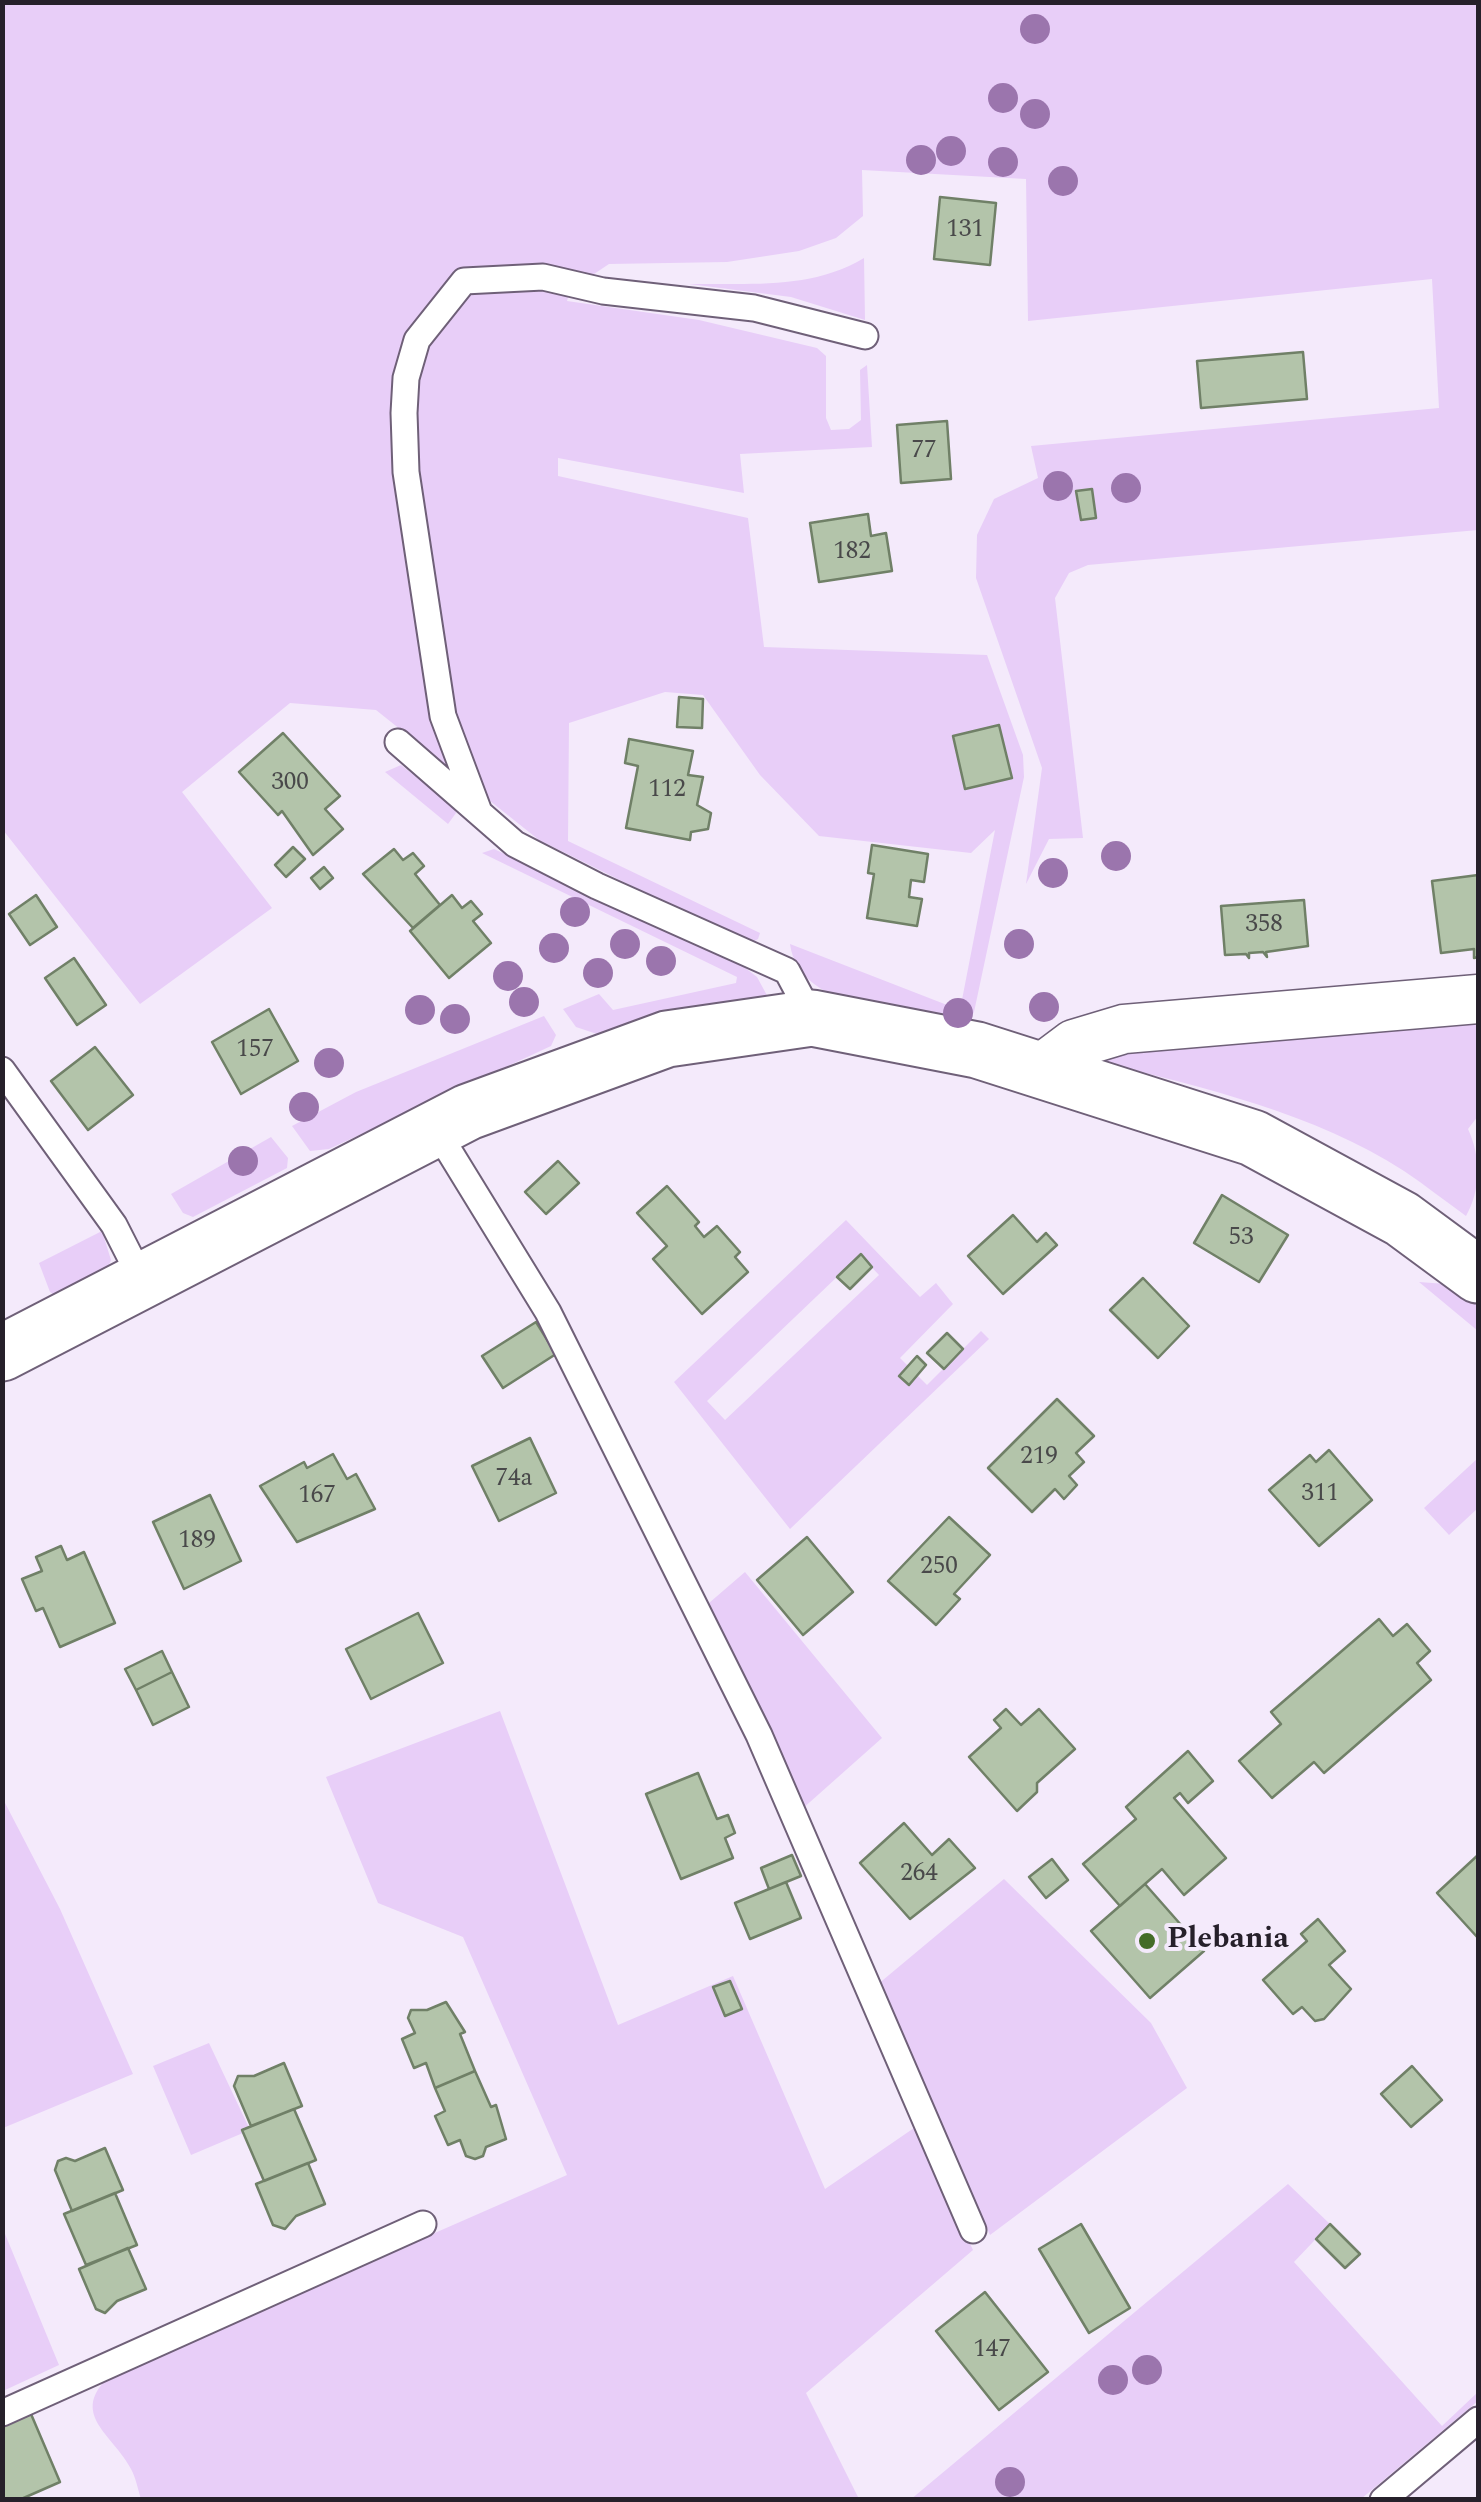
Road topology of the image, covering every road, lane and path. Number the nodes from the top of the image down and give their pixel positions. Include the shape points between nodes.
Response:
1 (866, 336) dead end
2 (398, 742) dead end
3 (479, 812) junction
4 (1478, 999) edge
5 (812, 1018) junction
6 (1042, 1068) junction
7 (2, 1070) edge
8 (435, 1128) junction
9 (1478, 1276) edge
10 (143, 1282) junction
11 (2, 1353) edge
12 (424, 2224) dead end
13 (972, 2230) dead end
14 (2, 2414) edge
15 (1478, 2420) edge
16 (1383, 2500) edge

1 - 3 lane via 754,308 528,275 464,281 441,304 417,340 406,378 406,472 443,716
2 - 3 lane
3 - 5 lane via 531,852 787,971
4 - 6 street via 1124,1029 1074,1044
5 - 6 street
5 - 8 street via 666,1039
6 - 9 street via 1253,1138 1402,1218
7 - 10 lane via 114,1226
8 - 10 street
8 - 13 lane via 548,1312 759,1735
10 - 11 street
12 - 14 lane
15 - 16 lane

